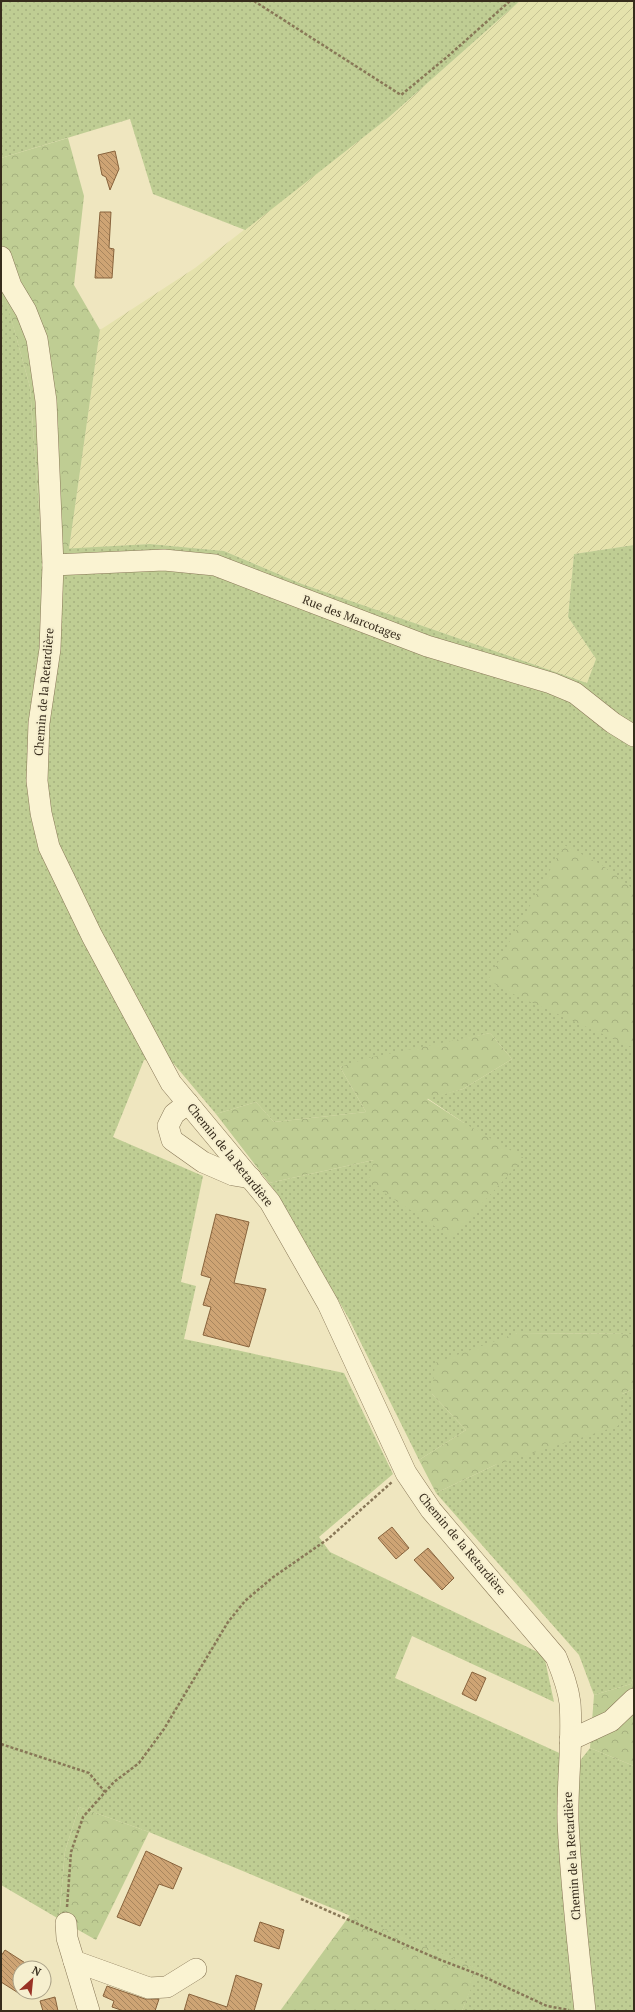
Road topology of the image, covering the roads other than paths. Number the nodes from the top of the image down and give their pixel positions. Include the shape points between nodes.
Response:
1 (1, 257) edge
2 (53, 565) junction
3 (634, 736) edge
4 (188, 1103) junction
5 (250, 1178) junction
6 (634, 1699) edge
7 (570, 1740) junction
8 (66, 1923) road end
9 (74, 1961) junction
10 (196, 1969) dead end
11 (89, 2011) edge
12 (585, 2011) edge

1 - 2 street, Chemin de la Retardière via 11,286 26,311 37,339 46,401
2 - 3 street, Rue des Marcotages via 164,560 215,565 427,646 551,683 575,694
2 - 4 street, Chemin de la Retardière via 50,649 39,723 37,781 49,847 92,936 171,1083
4 - 5 street, Chemin de la Retardière
4 - 5 street via 174,1114 168,1126 172,1140 203,1162 233,1175
5 - 7 street, Chemin de la Retardière via 270,1202 328,1304 406,1473 431,1510 556,1657 570,1702
6 - 7 street via 611,1721
7 - 12 street, Chemin de la Retardière via 567,1788 570,1869
8 - 9 street
9 - 10 street via 149,1988 167,1987
9 - 11 street

